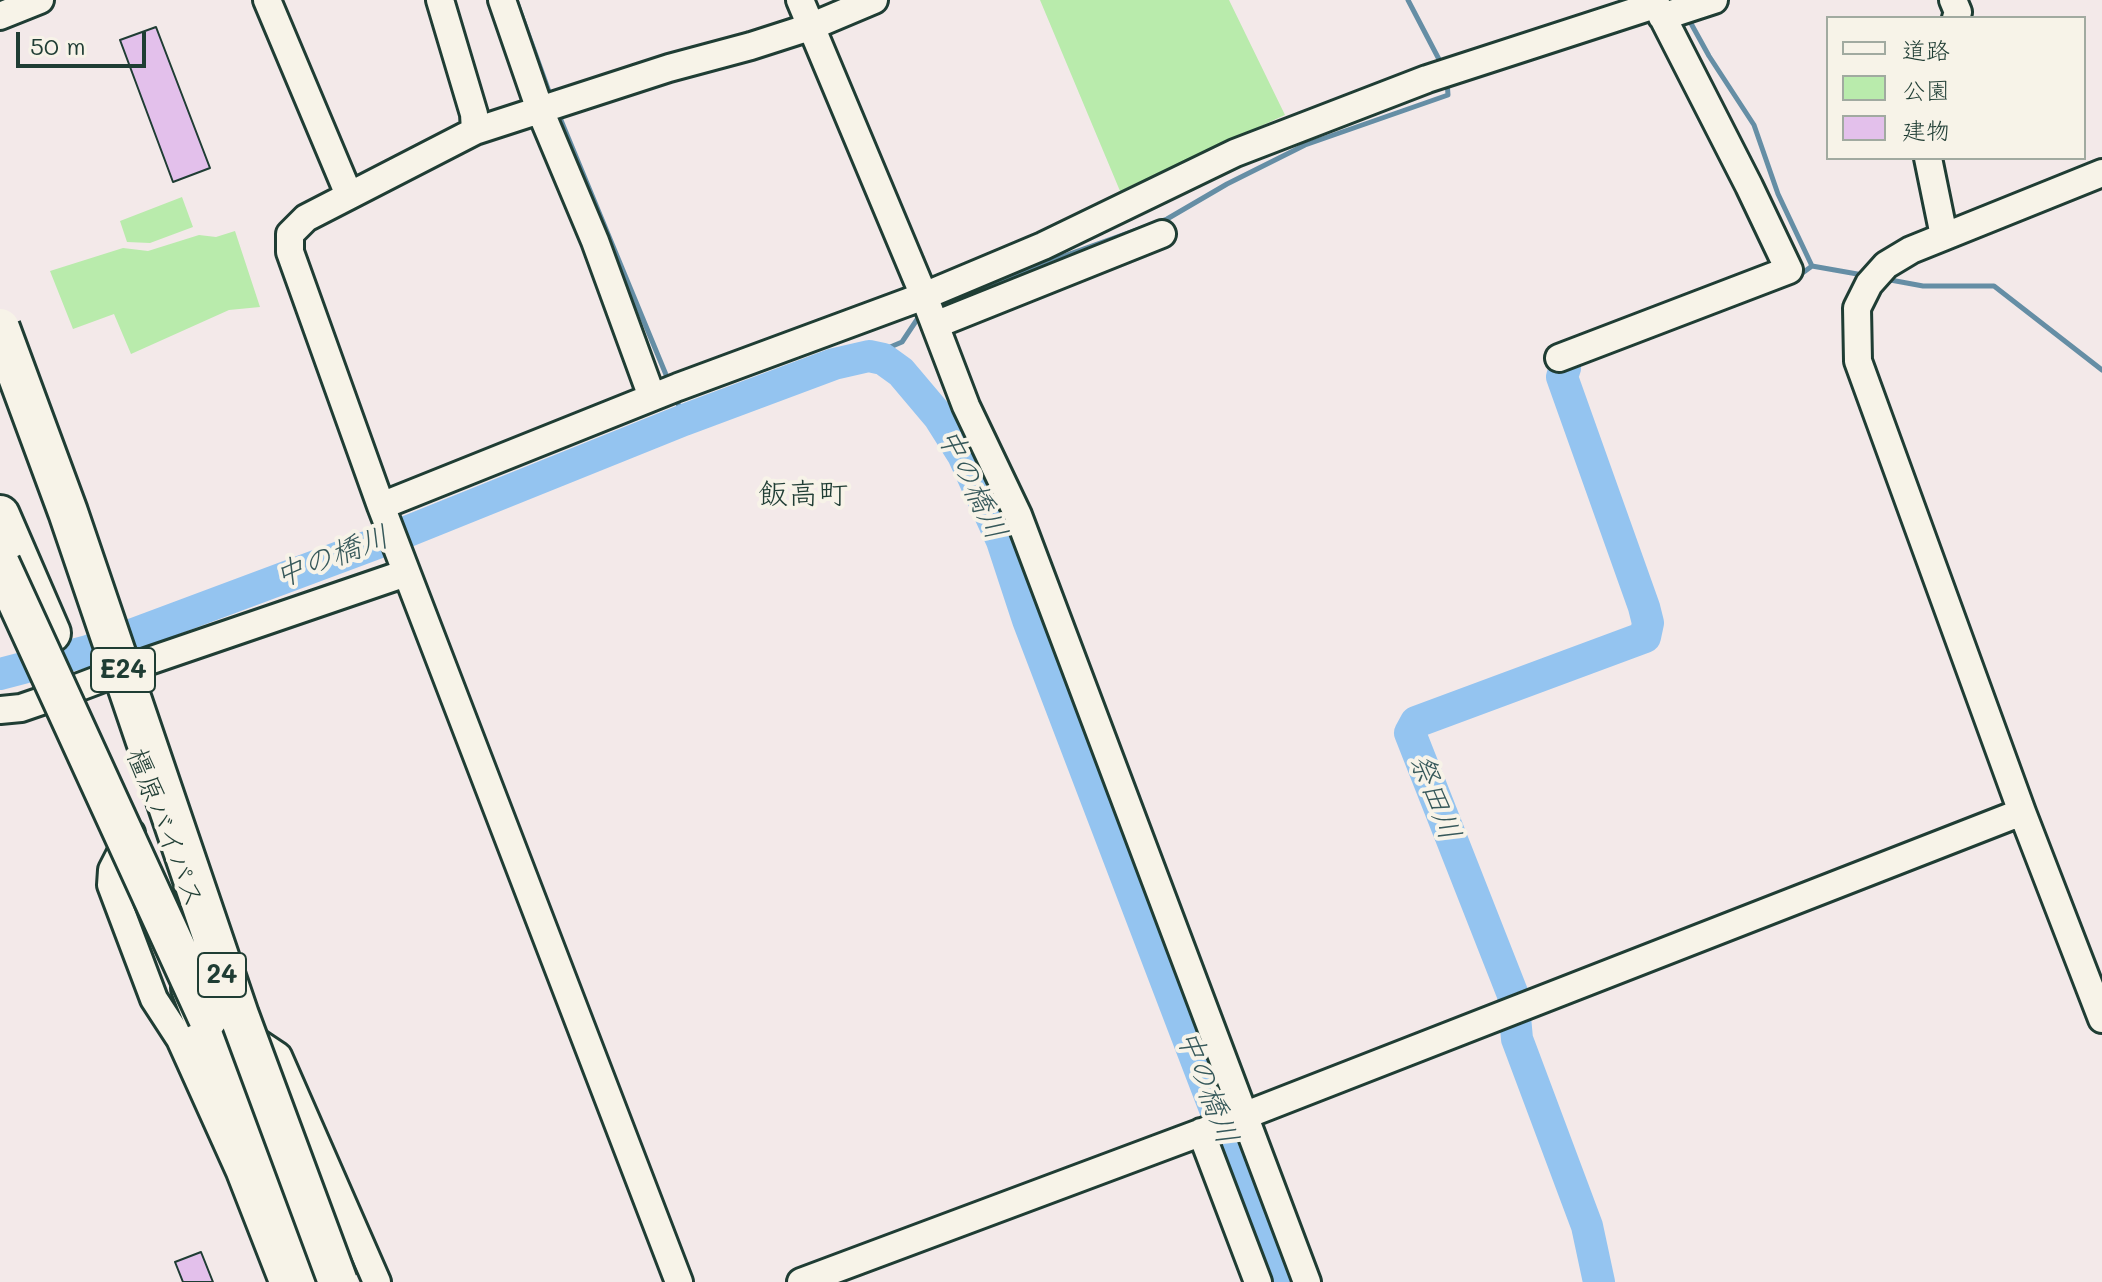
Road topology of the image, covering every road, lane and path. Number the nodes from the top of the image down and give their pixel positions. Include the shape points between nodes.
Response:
1 (40, 0) edge
2 (267, 0) edge
3 (440, 0) edge
4 (502, 0) edge
5 (800, 0) edge
6 (874, 0) edge
7 (1714, 0) edge
8 (1657, 7) edge
9 (0, 16) edge
10 (810, 27) junction
11 (550, 107) junction
12 (475, 131) junction
13 (1928, 160) edge
14 (2102, 173) edge
15 (349, 195) junction
16 (1162, 234) dead end
17 (1944, 236) junction
18 (1048, 261) junction
19 (930, 311) junction
20 (0, 328) edge
21 (1559, 358) dead end
22 (0, 370) edge
23 (663, 393) junction
24 (0, 515) edge
25 (384, 516) junction
26 (0, 564) edge
27 (403, 565) junction
28 (83, 665) junction
29 (0, 710) edge
30 (2022, 812) junction
31 (2102, 1019) edge
32 (230, 1023) junction
33 (1242, 1116) junction
34 (1203, 1131) junction
35 (270, 1219) junction
36 (283, 1282) edge
37 (308, 1282) edge
38 (339, 1282) edge
39 (377, 1282) edge
40 (679, 1282) edge
41 (801, 1282) edge
42 (1258, 1282) edge
43 (1307, 1282) edge

1 - 9 street
2 - 15 street
3 - 12 street
4 - 11 street
5 - 10 street
6 - 10 street
7 - 8 street
8 - 18 street via 1427,79 1250,147
8 - 21 street via 1789,270
10 - 11 street
10 - 19 street
11 - 12 street
11 - 23 street via 595,241
12 - 15 street
13 - 17 street
14 - 17 street
15 - 25 street via 306,218 290,234 290,252
16 - 18 street
17 - 30 street via 1886,265 1869,284 1857,308 1858,361
18 - 19 street
19 - 23 street
19 - 33 street via 966,406 1018,515
20 - 32 highway, E24, bridge via 84,557
22 - 28 highway, 橿原バイパス / 24
23 - 25 street
24 - 28 highway, 橿原バイパス / 24
25 - 27 street
26 - 32 highway, E24, bridge
27 - 28 street
27 - 40 street
28 - 29 street via 21,708
28 - 32 highway, 橿原バイパス / 24
28 - 35 highway, 橿原バイパス / 24 via 131,833
30 - 31 street
30 - 33 street
32 - 37 highway, E24
32 - 38 highway, E24, bridge
32 - 39 street via 278,1056
33 - 34 street
33 - 43 street
34 - 41 street
34 - 42 street
35 - 36 street
35 - 37 highway, 橿原バイパス / 24

